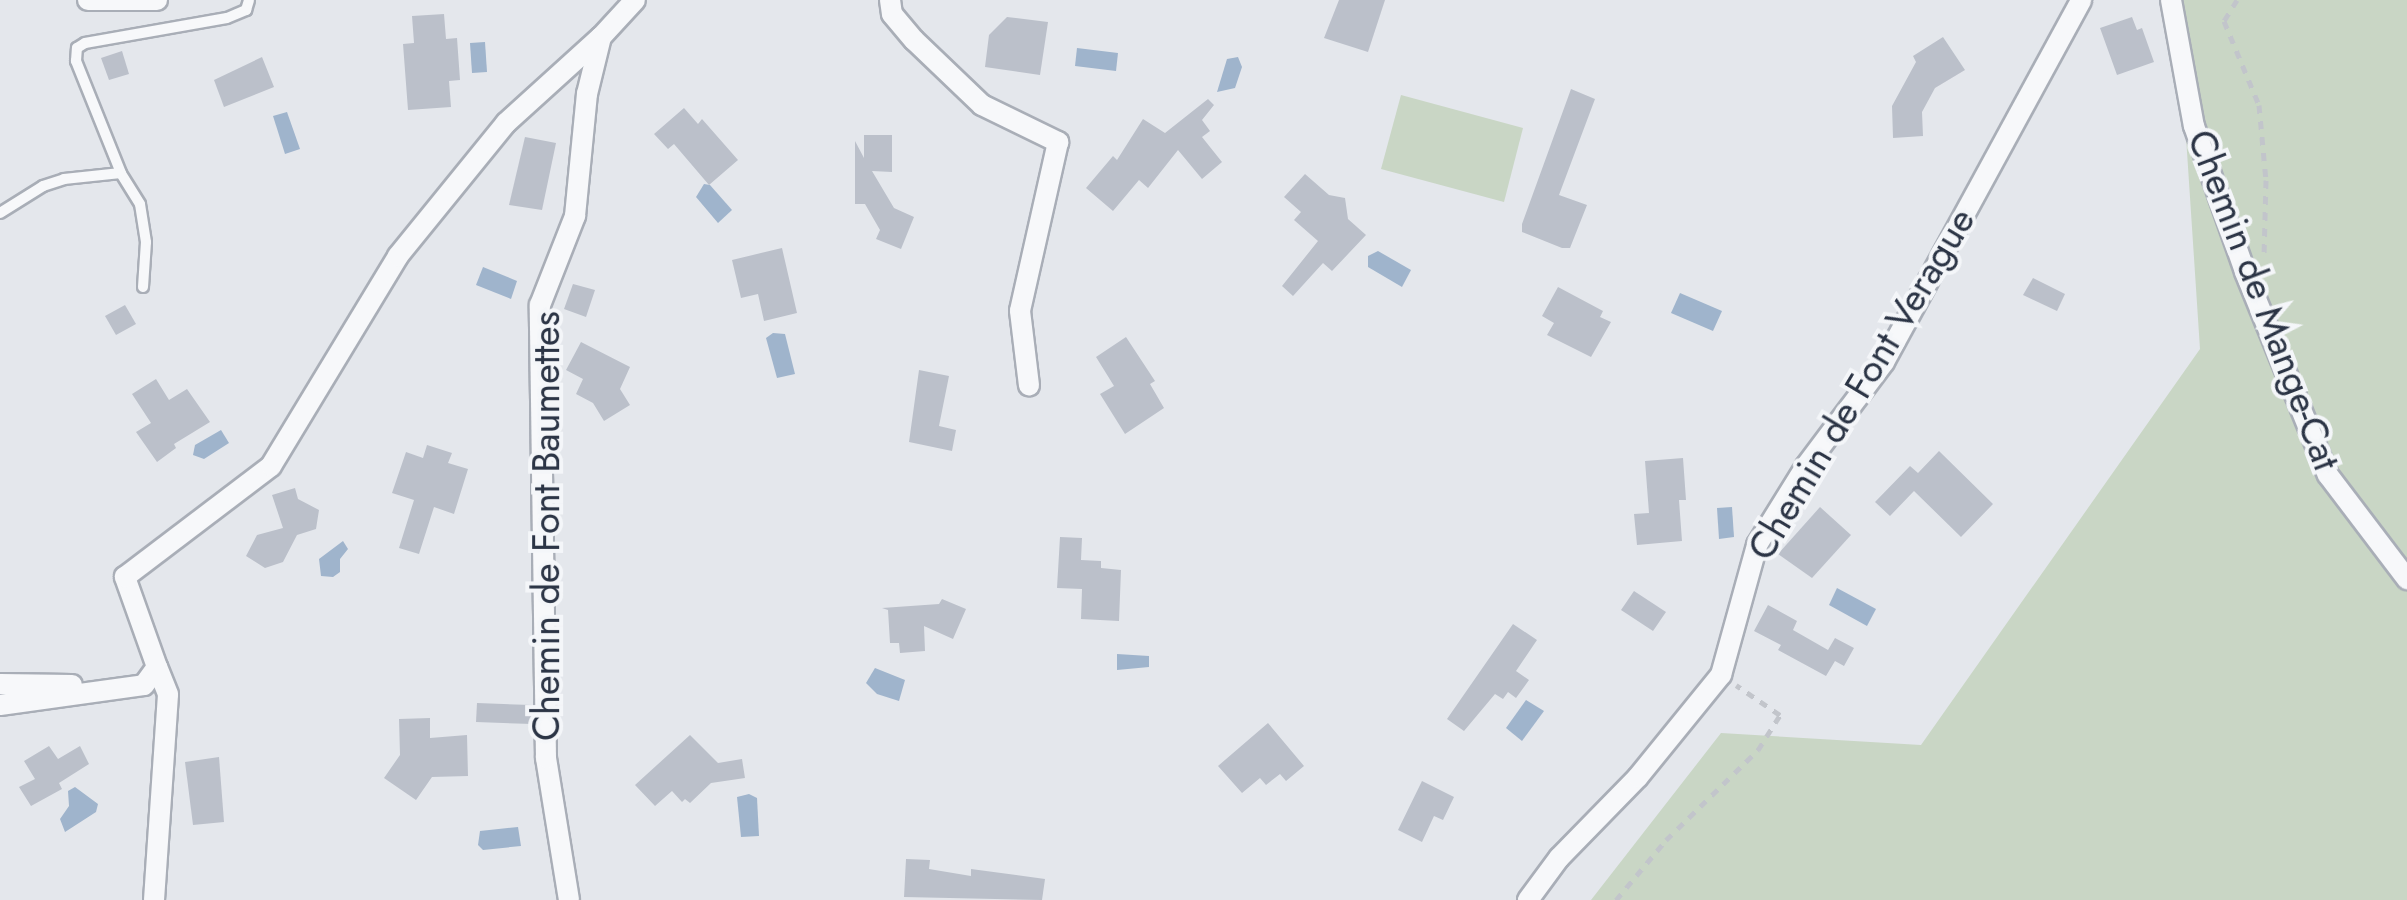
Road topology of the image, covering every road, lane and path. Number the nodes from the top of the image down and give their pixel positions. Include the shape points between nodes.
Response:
1 (88, 0) edge
2 (157, 0) edge
3 (249, 0) edge
4 (635, 0) edge
5 (890, 0) edge
6 (2080, 0) edge
7 (2171, 0) edge
8 (2237, 0) edge
9 (602, 38) junction
10 (121, 173) junction
11 (0, 213) edge
12 (2252, 286) junction
13 (144, 288) dead end
14 (1029, 385) dead end
15 (2407, 579) edge
16 (157, 667) junction
17 (1721, 675) junction
18 (0, 684) edge
19 (144, 686) junction
20 (0, 705) edge
21 (154, 900) edge
22 (569, 900) edge
23 (1528, 900) edge
24 (1616, 900) edge

1 - 2 street
3 - 10 lane via 246,10 227,18 77,48
4 - 9 street
5 - 14 street via 892,14 914,40 982,105 1058,142 1020,311
6 - 17 street, Chemin de Font Verague via 1884,362 1757,545
7 - 12 street, Chemin de Mange-Cat via 2194,126
8 - 12 path via 2224,20 2258,105 2266,180 2267,245
9 - 16 street via 506,123 398,256 270,466 125,577
9 - 22 street, Chemin de Font Baumettes via 587,94 575,216 540,305 546,758
10 - 11 lane via 64,179
10 - 13 lane via 140,204
12 - 15 street, Chemin de Mange-Cat via 2328,475
16 - 19 street
16 - 21 street via 168,694
17 - 23 street, Chemin de Font Verague
17 - 24 path via 1780,716 1758,750
18 - 19 street
19 - 20 street

